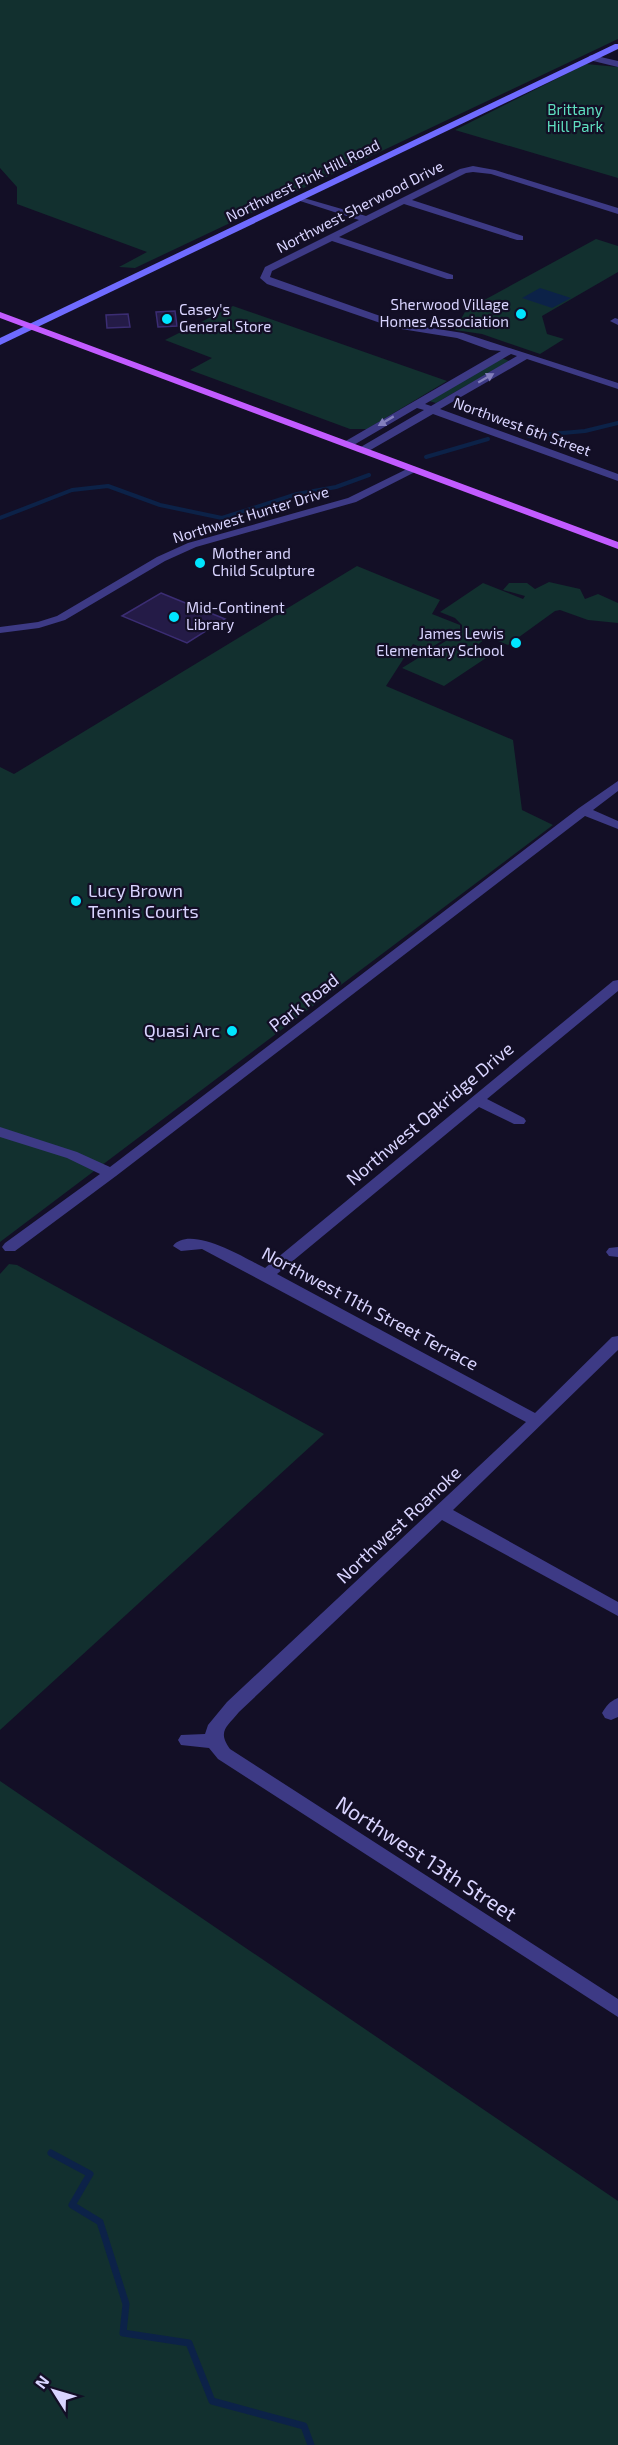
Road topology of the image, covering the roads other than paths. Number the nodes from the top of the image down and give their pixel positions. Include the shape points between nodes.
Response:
1 (618, 46) edge
2 (592, 58) junction
3 (618, 64) edge
4 (300, 198) junction
5 (404, 201) junction
6 (618, 211) edge
7 (369, 220) junction
8 (333, 238) junction
9 (520, 238) dead end
10 (450, 277) dead end
11 (0, 315) edge
12 (33, 327) junction
13 (0, 342) edge
14 (507, 349) junction
15 (526, 355) junction
16 (618, 386) edge
17 (416, 404) junction
18 (431, 410) junction
19 (348, 444) junction
20 (363, 450) junction
21 (414, 469) junction
22 (618, 478) edge
23 (618, 546) edge
24 (0, 630) edge
25 (618, 784) edge
26 (583, 811) junction
27 (618, 825) edge
28 (618, 984) edge
29 (477, 1100) junction
30 (519, 1121) dead end
31 (0, 1132) edge
32 (111, 1173) junction
33 (181, 1246) dead end
34 (10, 1247) dead end
35 (266, 1275) junction
36 (618, 1341) edge
37 (537, 1421) junction
38 (442, 1512) junction
39 (618, 1610) edge
40 (187, 1740) dead end
41 (214, 1741) junction
42 (618, 2009) edge

1 - 2 main road, Northwest Pink Hill Road
2 - 3 street
2 - 4 main road, Northwest Pink Hill Road
4 - 7 street
4 - 12 main road, Northwest Pink Hill Road
5 - 6 street, Northwest Sherwood Drive via 463,171 473,170 492,172
5 - 7 street, Northwest Sherwood Drive
5 - 9 street
7 - 8 street, Northwest Sherwood Drive
8 - 10 street
8 - 14 street, Northwest Sherwood Drive via 268,269 265,278 398,326 453,334
11 - 12 main road
12 - 13 main road, Northwest Pink Hill Road
12 - 19 main road
14 - 15 street
14 - 17 street
15 - 16 street
18 -> 15 street
17 - 18 street, Northwest 6th Street
17 -> 19 street
18 - 20 street
18 - 22 street, Northwest 6th Street
19 - 20 main road
20 - 21 main road
21 - 23 main road
21 - 24 street, Northwest Hunter Drive via 352,500 192,545 61,618
25 - 26 street, Park Road
26 - 27 street
26 - 32 street, Park Road
28 - 29 street, Northwest Oakridge Drive
29 - 30 street
29 - 35 street, Northwest Oakridge Drive
31 - 32 street via 72,1155
32 - 34 street, Park Road
33 - 35 street, Northwest 11th Street Terrace via 204,1244
35 - 37 street, Northwest 11th Street Terrace
36 - 37 street, Northwest Roanoke
37 - 38 street, Northwest Roanoke
38 - 39 street
38 - 41 street, Northwest Roanoke via 233,1707 214,1730
40 - 41 street
41 - 42 street, Northwest 13th Street via 224,1754

